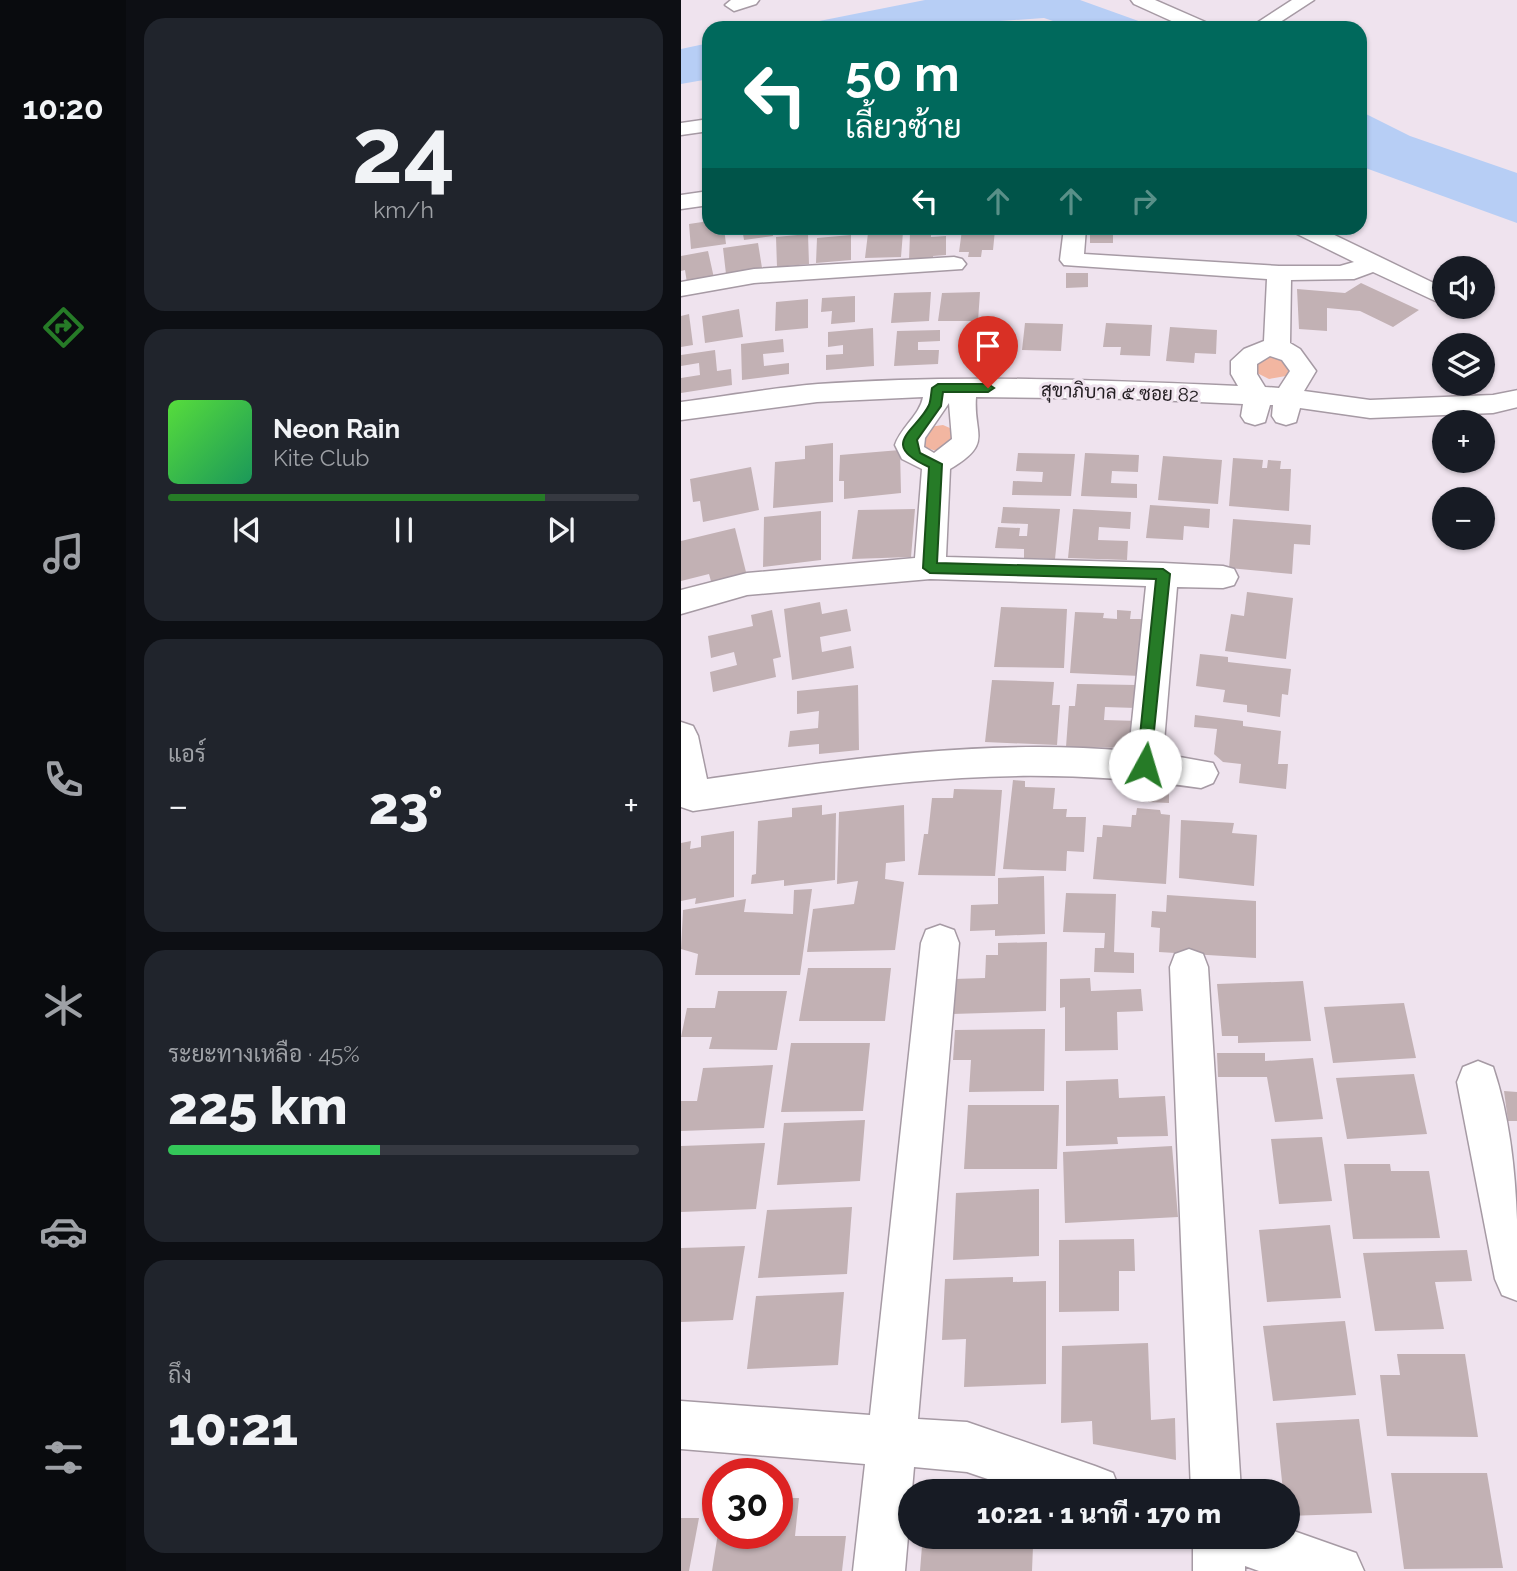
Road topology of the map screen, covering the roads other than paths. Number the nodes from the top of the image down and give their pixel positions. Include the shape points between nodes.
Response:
1 (1140, 0) edge
2 (1305, 0) edge
3 (1188, 21) edge
4 (1270, 21) edge
5 (702, 126) edge
6 (681, 129) edge
7 (702, 199) edge
8 (681, 202) edge
9 (1074, 235) edge
10 (1317, 235) edge
11 (1373, 262) junction
12 (955, 264) dead end
13 (1279, 273) junction
14 (681, 289) edge
15 (1432, 292) edge
16 (1277, 347) junction
17 (949, 397) junction
18 (1517, 398) edge
19 (1256, 407) junction
20 (1287, 408) junction
21 (681, 411) edge
22 (1517, 422) edge
23 (1495, 423) edge
24 (1432, 425) edge
25 (681, 430) edge
26 (936, 464) junction
27 (930, 568) junction
28 (1163, 574) junction
29 (1223, 577) dead end
30 (681, 602) edge
31 (681, 736) edge
32 (1145, 765) junction
33 (1201, 773) dead end
34 (687, 797) edge
35 (940, 943) dead end
36 (1189, 967) dead end
37 (1478, 1083) dead end
38 (1517, 1279) edge
39 (681, 1425) edge
40 (892, 1440) junction
41 (1060, 1479) edge
42 (1215, 1479) edge
43 (1218, 1549) edge
44 (1270, 1549) edge
45 (879, 1571) edge
46 (1219, 1571) edge
47 (1338, 1571) edge

1 - 3 street
2 - 4 street
5 - 6 street
7 - 8 street
9 - 13 street via 1072,260
10 - 11 street
11 - 13 street via 1354,272
11 - 15 street
12 - 14 street via 754,276
13 - 16 street
16 - 19 street via 1256,352 1244,362
16 - 20 street via 1295,356 1303,371
17 - 19 street, สุขาภิบาล ๕ ซอย 82 via 1135,407
17 - 21 street, สุขาภิบาล ๕ ซอย 82 via 817,393
17 - 25 street, สุขาภิบาล ๕ ซอย 82 via 772,414
17 - 26 street via 968,431 966,442 957,453
17 - 26 street via 915,429 910,440 915,456
18 - 20 street, สุขาภิบาล ๕ ซอย 82 via 1493,404
19 - 20 street, สุขาภิบาล ๕ ซอย 82
20 - 24 street, สุขาภิบาล ๕ ซอย 82 via 1368,427
22 - 23 street
26 - 27 street
27 - 28 street
27 - 30 street via 747,584
28 - 29 street
28 - 32 street
31 - 34 street
32 - 33 street
32 - 34 street via 1004,762 884,770
35 - 40 street
36 - 42 street
37 - 38 street
39 - 40 street
40 - 41 street via 967,1447
40 - 45 street
43 - 46 street
44 - 47 street

